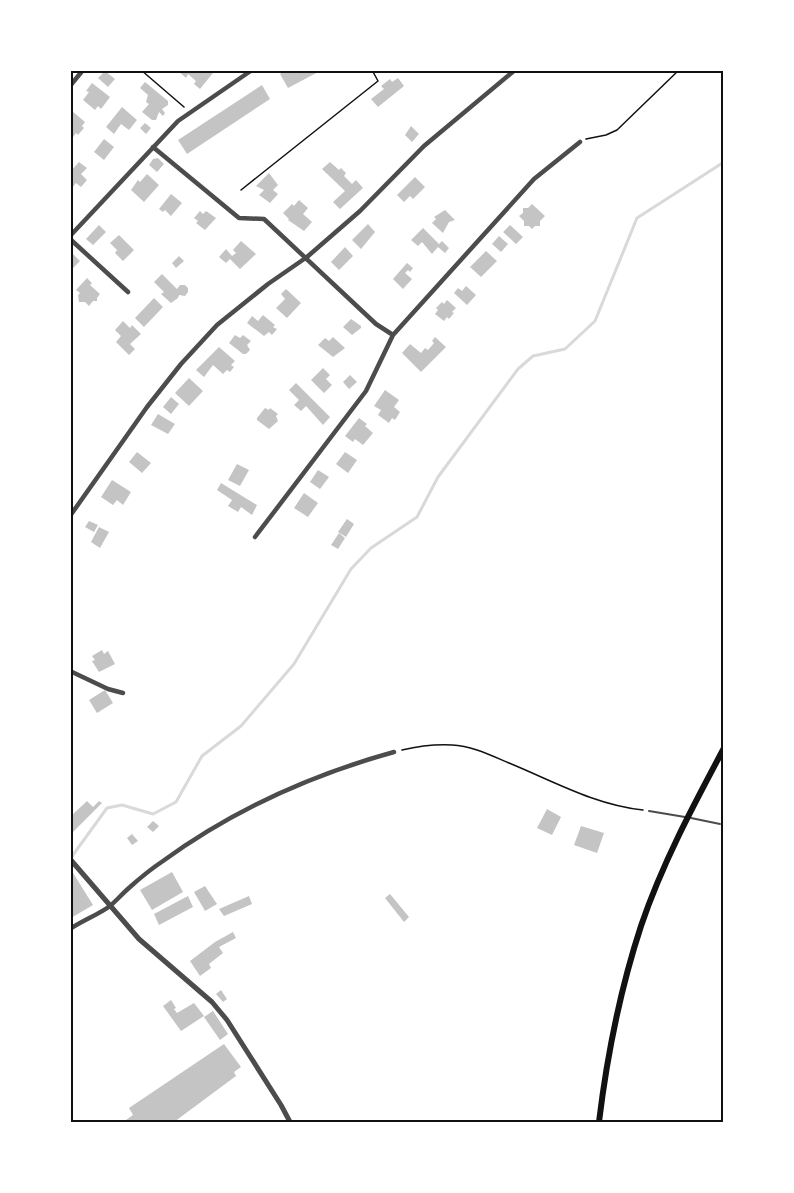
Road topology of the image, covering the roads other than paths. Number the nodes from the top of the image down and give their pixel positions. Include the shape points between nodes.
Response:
1 (83, 70) edge
2 (237, 70) edge
3 (252, 70) edge
4 (515, 70) edge
5 (243, 76) junction
6 (70, 86) edge
7 (580, 142) road end
8 (153, 147) junction
9 (70, 238) edge
10 (307, 257) junction
11 (128, 292) dead end
12 (393, 335) junction
13 (70, 516) edge
14 (255, 537) dead end
15 (70, 671) edge
16 (123, 693) dead end
17 (723, 748) edge
18 (394, 752) road end
19 (650, 811) road end
20 (687, 817) junction
21 (720, 824) dead end
22 (70, 859) edge
23 (110, 906) junction
24 (70, 929) edge
25 (290, 1122) edge
26 (600, 1122) edge

1 - 6 street
2 - 5 street
3 - 5 street
4 - 10 street via 424,146 360,211
5 - 8 street via 178,120
7 - 12 street via 534,179
8 - 9 street
8 - 10 street via 239,218 264,219
9 - 11 street
10 - 12 street via 376,324
10 - 13 street via 217,325 199,344 147,407
12 - 14 street via 366,391
15 - 16 street
17 - 20 main road
18 - 23 street via 300,784 231,817 160,863
19 - 20 lane
20 - 21 lane
20 - 26 main road via 642,925 628,972 615,1021
22 - 23 street
23 - 24 street
23 - 25 street via 139,939 212,1002 227,1020

